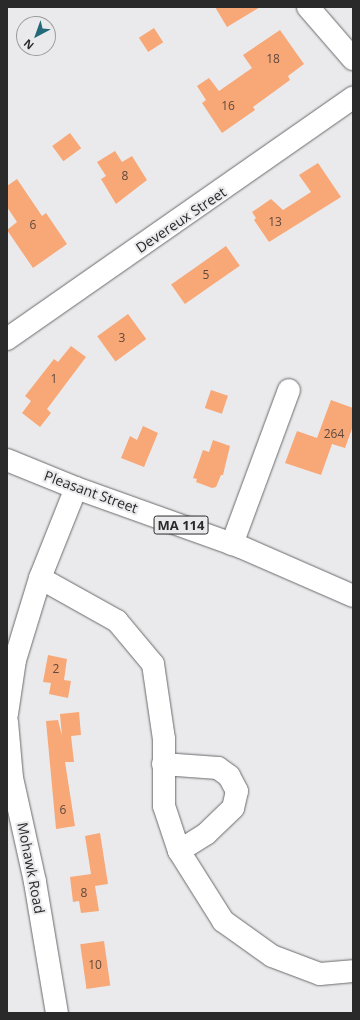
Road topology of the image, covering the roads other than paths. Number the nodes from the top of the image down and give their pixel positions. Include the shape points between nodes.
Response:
1 (308, 7) edge
2 (353, 59) edge
3 (353, 98) edge
4 (7, 339) edge
5 (289, 390) dead end
6 (7, 460) edge
7 (76, 488) junction
8 (232, 544) junction
9 (40, 578) junction
10 (353, 596) edge
11 (7, 714) edge
12 (7, 722) edge
13 (163, 764) junction
14 (179, 851) junction
15 (353, 971) edge
16 (57, 1013) edge

1 - 2 street
3 - 4 street, Devereux Street
5 - 8 street
6 - 7 street, Pleasant Street / MA 114
7 - 8 street, Pleasant Street / MA 114
7 - 9 street
8 - 10 street, Pleasant Street / MA 114
9 - 11 street via 15,660
9 - 13 street via 117,621 153,664 164,739
12 - 16 street, Mohawk Road via 12,778 34,882
13 - 14 street via 164,806
13 - 14 street via 218,768 229,776 237,791 233,808 206,834
14 - 15 street via 223,921 272,956 320,974

